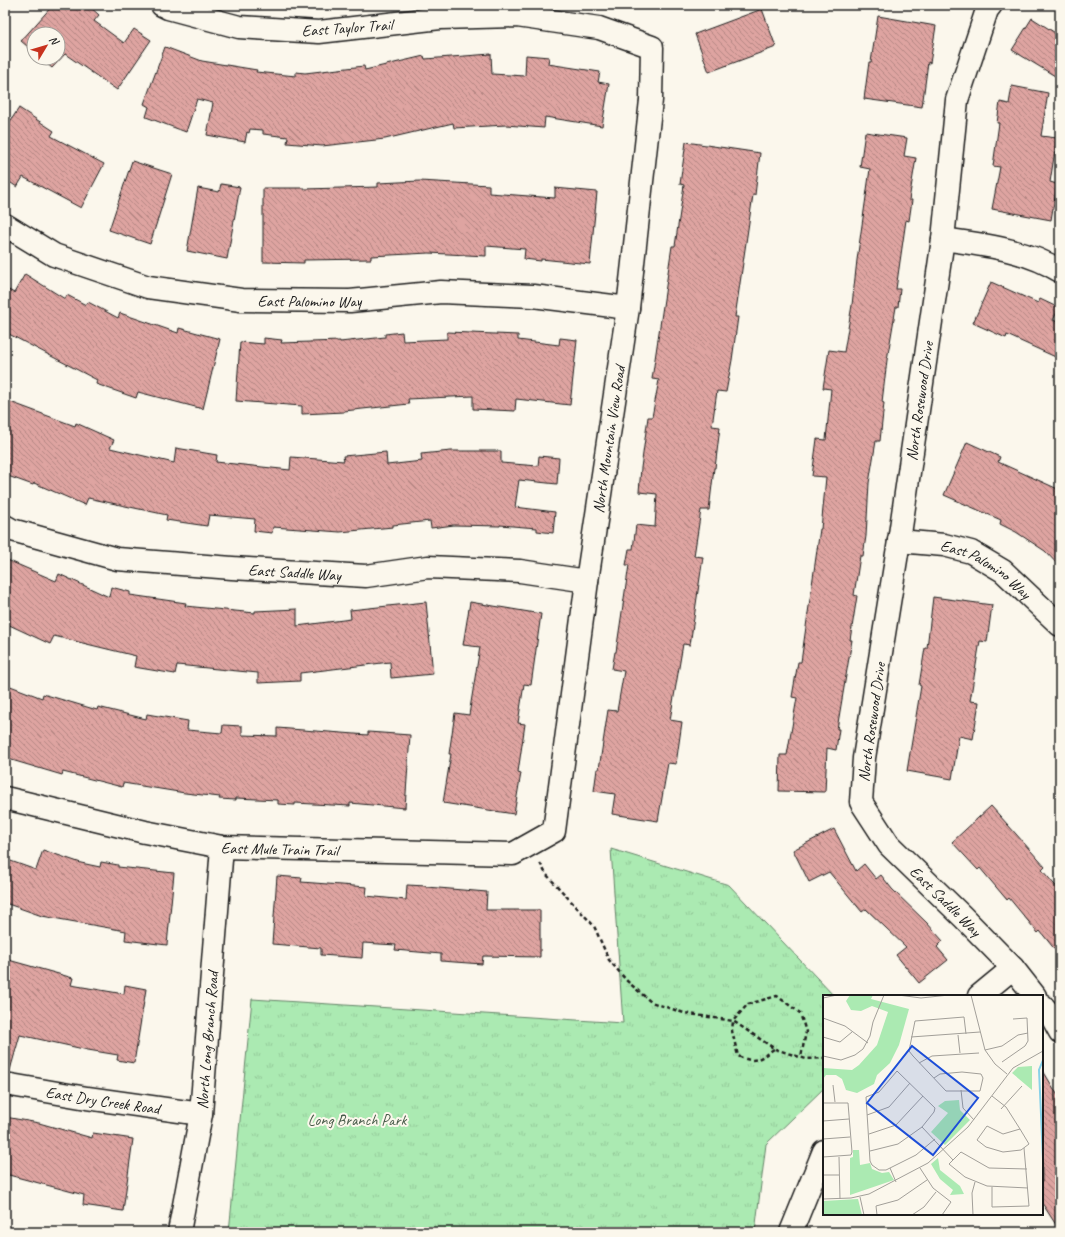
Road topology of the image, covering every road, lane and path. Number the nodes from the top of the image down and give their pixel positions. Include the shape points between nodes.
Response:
1 (162, 5) edge
2 (991, 5) edge
3 (652, 48) joint
4 (5, 225) edge
5 (943, 239) junction
6 (1060, 271) edge
7 (628, 308) junction
8 (5, 526) edge
9 (899, 541) junction
10 (587, 581) junction
11 (1060, 625) edge
12 (5, 798) edge
13 (861, 802) joint
14 (554, 831) joint
15 (530, 844) junction
16 (222, 847) junction
17 (1013, 968) junction
18 (980, 995) edge
19 (1034, 995) edge
20 (1043, 1005) edge
21 (733, 1021) junction
22 (1060, 1032) edge
23 (774, 1049) junction
24 (801, 1057) junction
25 (823, 1058) edge
26 (5, 1084) edge
27 (201, 1114) junction
28 (823, 1153) edge
29 (180, 1232) edge
30 (791, 1232) edge

1 - 3 street, East Taylor Trail via 239,28 319,32 440,18 518,16 599,28
2 - 5 street, North Rosewood Drive via 987,10 957,100
3 - 7 street, North Mountain View Road via 651,100
4 - 7 street, East Palomino Way via 54,255 148,287 241,300 350,301 441,292 533,296
5 - 6 street via 1000,247 1047,263
5 - 9 street, North Rosewood Drive
7 - 10 street, North Mountain View Road
8 - 10 street, East Saddle Way via 117,559 366,576 428,567 520,571
9 - 11 street, East Palomino Way via 944,545 971,552 1003,571
9 - 13 street, North Rosewood Drive via 864,758
10 - 14 street, North Mountain View Road
12 - 16 street, East Mule Train Trail via 145,832
13 - 17 street, East Saddle Way via 889,845
14 - 15 street, East Mule Train Trail
15 - 16 street, East Mule Train Trail via 513,854
15 - 21 path via 546,874 594,926 609,960 627,981 651,1002 684,1013
16 - 27 street, North Long Branch Road
17 - 18 street
17 - 19 street, East Saddle Way
20 - 22 street
21 - 23 path
21 - 23 path via 732,1031 738,1056 749,1061 760,1059
21 - 24 path via 748,1004 778,996 800,1014 806,1032
23 - 24 path
24 - 25 path
26 - 27 street, East Dry Creek Road
27 - 29 street, North Long Branch Road
28 - 30 street

